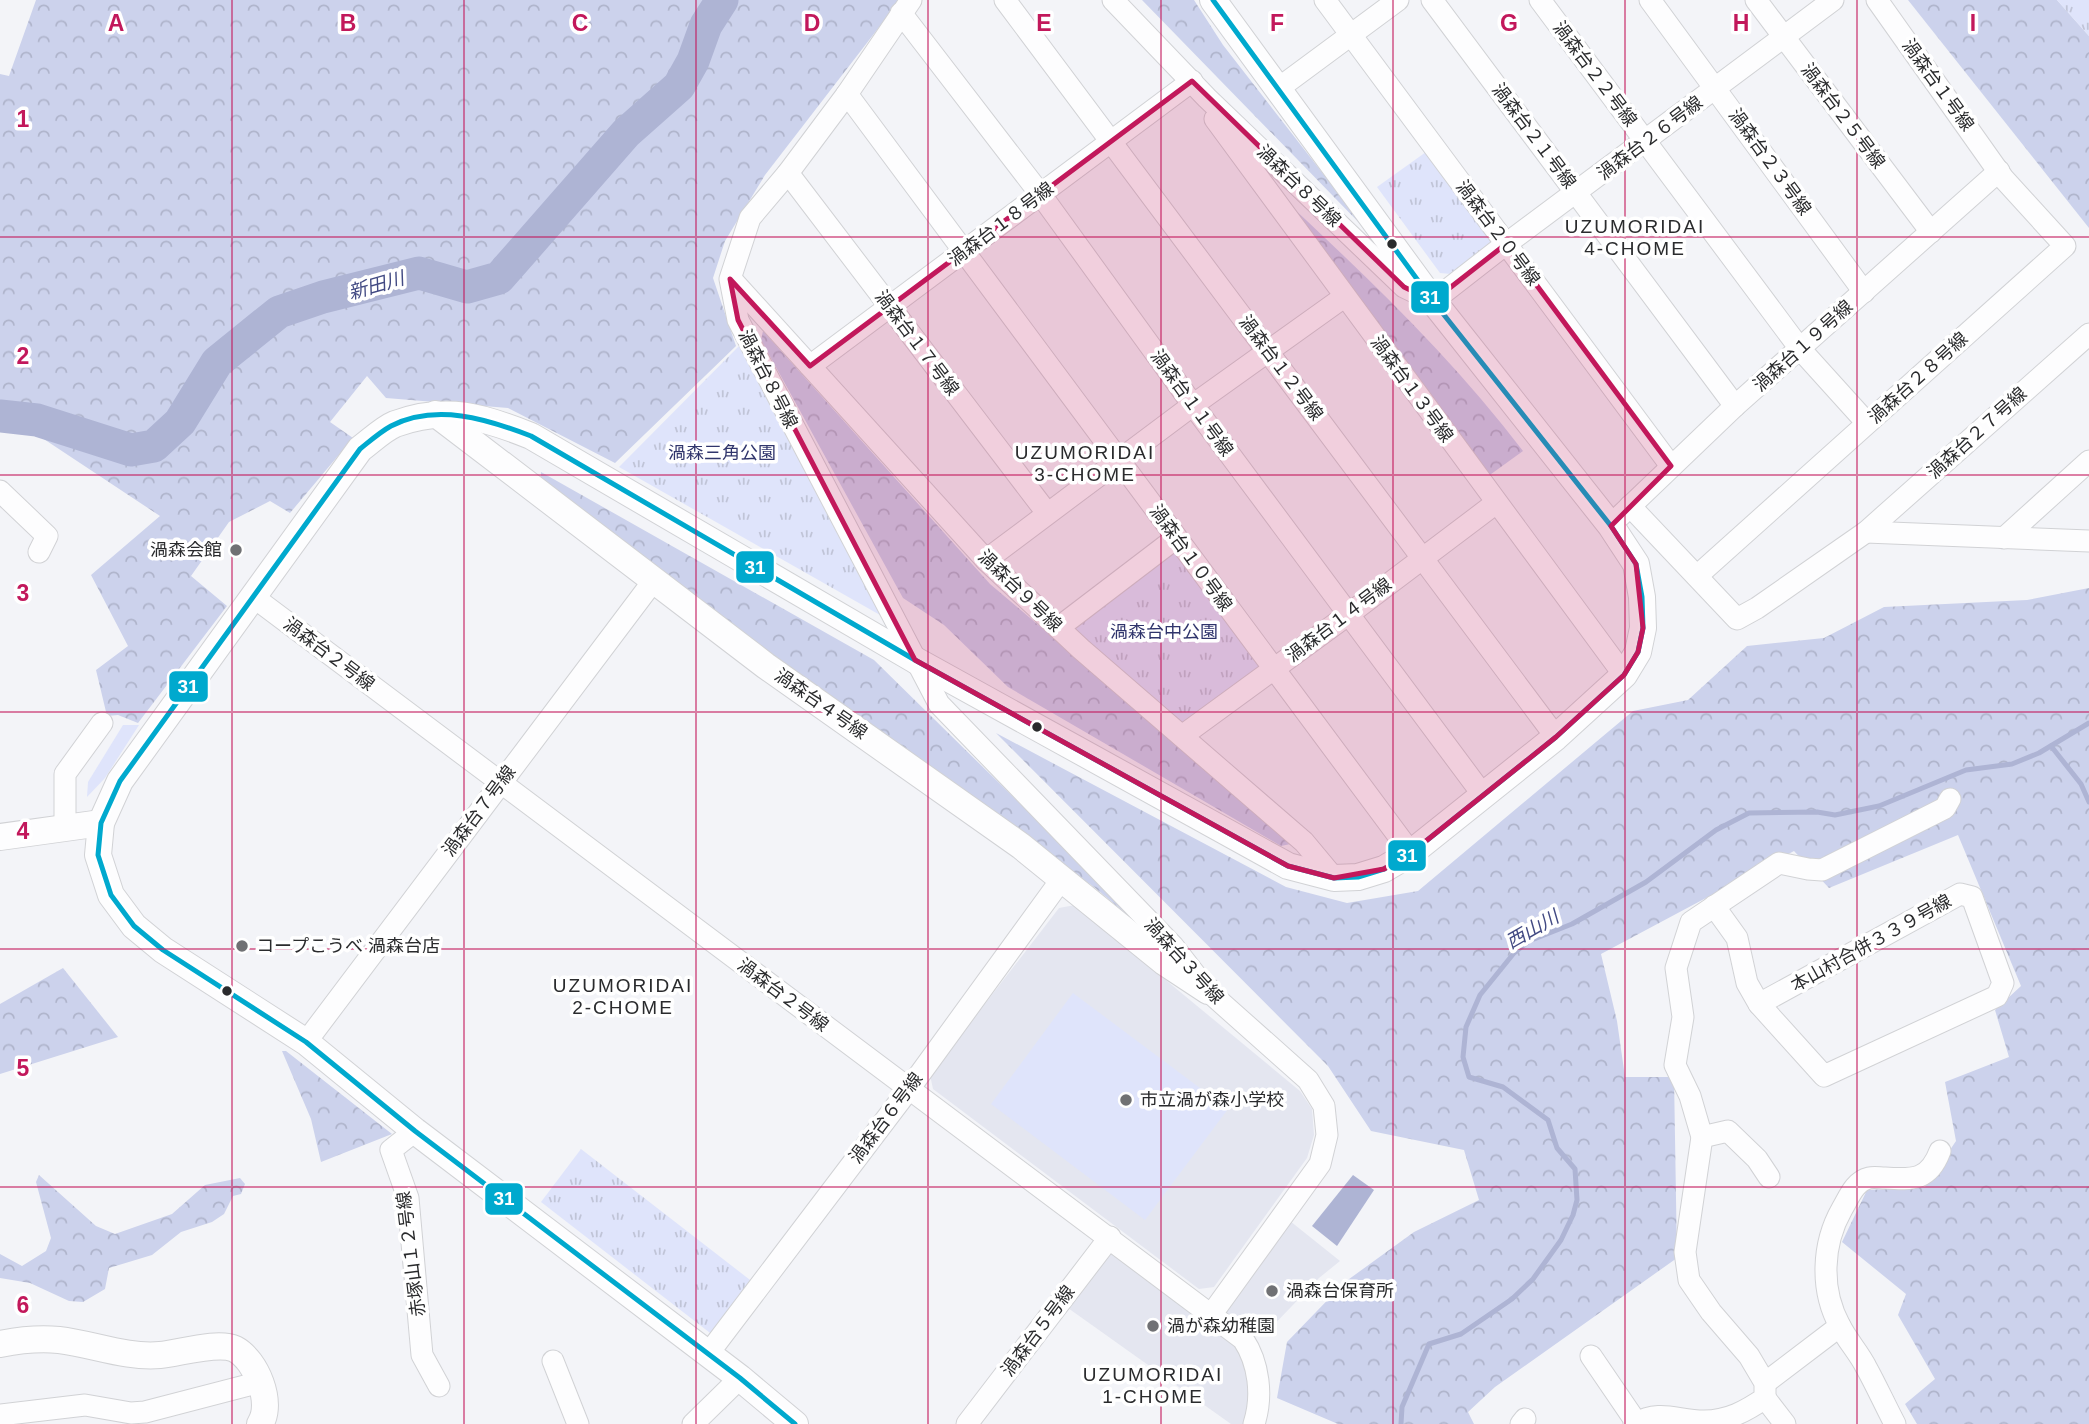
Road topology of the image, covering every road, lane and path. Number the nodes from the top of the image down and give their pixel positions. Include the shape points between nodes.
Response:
1 (1005, 0) edge
2 (1113, 0) edge
3 (1213, 0) edge
4 (1325, 0) edge
5 (1398, 0) edge
6 (1432, 0) edge
7 (1540, 0) edge
8 (1650, 0) edge
9 (1756, 0) edge
10 (1833, 0) edge
11 (1877, 0) edge
12 (906, 6) edge
13 (1350, 34) junction
14 (1784, 37) junction
15 (1192, 81) junction
16 (1279, 88) junction
17 (1716, 88) junction
18 (847, 94) junction
19 (1207, 98) junction
20 (1646, 141) junction
21 (1112, 142) junction
22 (1999, 171) junction
23 (788, 173) junction
24 (1577, 193) junction
25 (1041, 195) junction
26 (1931, 232) junction
27 (1506, 244) junction
28 (965, 252) junction
29 (730, 278) junction
30 (1864, 292) junction
31 (1344, 298) junction
32 (1433, 301) junction
33 (890, 307) junction
34 (2089, 334) edge
35 (1801, 350) junction
36 (1268, 352) junction
37 (810, 366) junction
38 (1193, 405) junction
39 (1735, 406) junction
40 (436, 413) junction
41 (1867, 423) junction
42 (1120, 460) junction
43 (2089, 461) edge
44 (1671, 466) junction
45 (0, 491) edge
46 (1496, 503) junction
47 (1630, 506) junction
48 (1047, 513) junction
49 (1611, 526) junction
50 (1866, 532) junction
51 (1176, 538) junction
52 (2004, 538) junction
53 (2089, 541) edge
54 (39, 552) dead end
55 (1423, 558) junction
56 (986, 560) junction
57 (1697, 576) junction
58 (654, 580) junction
59 (252, 596) junction
60 (1349, 614) junction
61 (1058, 628) junction
62 (915, 660) junction
63 (1273, 669) junction
64 (1624, 675) junction
65 (102, 723) dead end
66 (1182, 736) junction
67 (1556, 737) junction
68 (500, 783) junction
69 (1483, 795) junction
70 (1950, 799) dead end
71 (101, 823) junction
72 (65, 827) junction
73 (0, 837) edge
74 (1411, 853) junction
75 (1334, 878) junction
76 (1061, 880) junction
77 (1714, 906) junction
78 (1208, 991) junction
79 (1759, 1004) junction
80 (306, 1042) junction
81 (909, 1089) junction
82 (415, 1131) junction
83 (1702, 1137) junction
84 (1940, 1151) dead end
85 (1769, 1177) dead end
86 (1110, 1237) junction
87 (1211, 1315) junction
88 (1840, 1326) junction
89 (0, 1344) edge
90 (708, 1354) junction
91 (1591, 1356) dead end
92 (553, 1361) dead end
93 (740, 1378) junction
94 (260, 1382) junction
95 (439, 1386) dead end
96 (1765, 1390) junction
97 (0, 1415) edge
98 (1706, 1422) edge
99 (1635, 1423) edge
100 (260, 1424) edge
101 (578, 1424) edge
102 (693, 1424) edge
103 (794, 1424) edge
104 (967, 1424) edge
105 (1254, 1424) edge
106 (1785, 1424) edge
107 (1895, 1424) edge

1 - 21 street, 渦森台１２号線
2 - 15 street, 渦森台８号線
3 - 16 street
4 - 13 street, 渦森台２０号線
5 - 13 street
6 - 24 street, 渦森台２１号線
7 - 20 street, 渦森台２２号線
8 - 17 street, 渦森台２３号線
9 - 14 street, 渦森台２５号線
10 - 14 street, 渦森台２６号線
11 - 22 street, 渦森台１号線
12 - 18 street, 渦森台８号線
12 - 25 street, 渦森台１１号線
13 - 16 street
13 - 27 street, 渦森台２０号線
14 - 17 street, 渦森台２６号線
14 - 26 street, 渦森台２５号線
15 - 19 street, 渦森台８号線
15 - 21 street, 渦森台１８号線
16 - 32 street
17 - 20 street, 渦森台２６号線
17 - 30 street, 渦森台２３号線
18 - 23 street, 渦森台８号線
18 - 28 street, 渦森台１０号線
19 - 31 street, 渦森台１３号線 via 1216,120
19 - 32 street, 渦森台８号線 via 1404,287
20 - 24 street, 渦森台２６号線
20 - 35 street, 渦森台２２号線
21 - 25 street, 渦森台１８号線
21 - 36 street, 渦森台１２号線
22 - 26 street, 渦森台１９号線
22 - 41 street, 渦森台２８号線 via 2065,246
23 - 29 street, 渦森台８号線 via 750,218
23 - 33 street, 渦森台１７号線
24 - 27 street, 渦森台２６号線
24 - 39 street, 渦森台２１号線
25 - 28 street, 渦森台１８号線
25 - 38 street, 渦森台１１号線
26 - 30 street, 渦森台１９号線
27 - 32 street, 渦森台２６号線
27 - 44 street, 渦森台２０号線
28 - 33 street, 渦森台１８号線
28 - 42 street, 渦森台１０号線
29 - 37 street, 渦森台９号線
29 - 62 street, 渦森台８号線 via 738,320
30 - 35 street, 渦森台１９号線
31 - 36 street
31 - 46 street, 渦森台１３号線
32 - 49 street
33 - 37 street, 渦森台１８号線
33 - 48 street, 渦森台１７号線
34 - 50 street, 渦森台２７号線
35 - 39 street, 渦森台１９号線
35 - 41 street, 渦森台２２号線
36 - 38 street
36 - 55 street, 渦森台１２号線
37 - 56 street, 渦森台９号線
38 - 42 street
38 - 60 street, 渦森台１１号線
39 - 44 street, 渦森台１９号線
40 - 58 street, 渦森台４号線
40 - 59 street via 393,425 360,449
40 - 62 street via 486,418 531,436
41 - 57 street, 渦森台２８号線
42 - 48 street
42 - 51 street, 渦森台１０号線
43 - 52 street
44 - 47 street, 渦森台１９号線
45 - 54 street via 47,536
46 - 55 street, 渦森台１４号線
46 - 64 street, 渦森台１３号線
47 - 49 street, 渦森台１９号線
47 - 57 street, 渦森台２７号線
48 - 56 street
49 - 64 street via 1636,565 1642,597 1638,652
50 - 52 street
50 - 57 street, 渦森台２７号線 via 1737,619
51 - 61 street
51 - 63 street, 渦森台１０号線
52 - 53 street
55 - 60 street, 渦森台１４号線
55 - 67 street, 渦森台１２号線
56 - 61 street, 渦森台９号線
58 - 68 street, 渦森台７号線
58 - 76 street, 渦森台４号線 via 766,666 1021,846
59 - 68 street, 渦森台２号線
59 - 71 street via 120,781
60 - 63 street, 渦森台１４号線
60 - 69 street, 渦森台１１号線
61 - 66 street, 渦森台９号線
62 - 75 street via 1288,866
62 - 78 street, 渦森台３号線 via 939,704 1172,946
63 - 66 street, 渦森台１４号線
63 - 74 street, 渦森台１０号線
64 - 67 street
65 - 72 street via 65,774
66 - 75 street, 渦森台９号線 via 1304,842
67 - 69 street
68 - 80 street, 渦森台７号線
68 - 81 street, 渦森台２号線
69 - 74 street
70 - 77 street via 1945,808 1822,870 1779,863
71 - 72 street
71 - 80 street via 98,855 102,868 111,895 134,926 163,950
72 - 73 street
74 - 75 street via 1384,869
76 - 78 street, 渦森台４号線
76 - 81 street, 渦森台６号線
77 - 79 street, 本山村合併３３９号線 via 1737,938 1747,984
77 - 83 street via 1691,922 1676,968 1683,1017 1675,1065
78 - 87 street, 渦森台３号線 via 1308,1080 1324,1106 1327,1136 1320,1164
79 - 79 street, 本山村合併３３９号線 via 1960,894 1972,897 2003,983 1997,996 1824,1076
80 - 82 street
81 - 86 street, 渦森台２号線
81 - 90 street, 渦森台６号線
82 - 90 street
82 - 95 street, 赤塚山１２号線 via 391,1150 408,1199 422,1354
83 - 85 street via 1728,1131
83 - 96 street via 1685,1252 1689,1279 1749,1356
84 - 88 street via 1934,1166 1920,1178 1870,1177 1857,1184 1841,1211 1828,1242 1826,1281
86 - 87 street, 渦森台２号線
86 - 104 street, 渦森台５号線
87 - 105 street, 渦森台２号線 via 1243,1339 1252,1352 1259,1386
88 - 96 street
88 - 107 street
89 - 94 street via 61,1340 137,1355 234,1348 254,1365
90 - 93 street
91 - 99 street
92 - 101 street
93 - 102 street
93 - 103 street
94 - 97 street via 145,1412 85,1405
94 - 100 street via 264,1394
96 - 98 street via 1742,1414
96 - 106 street
98 - 99 street via 1663,1415

